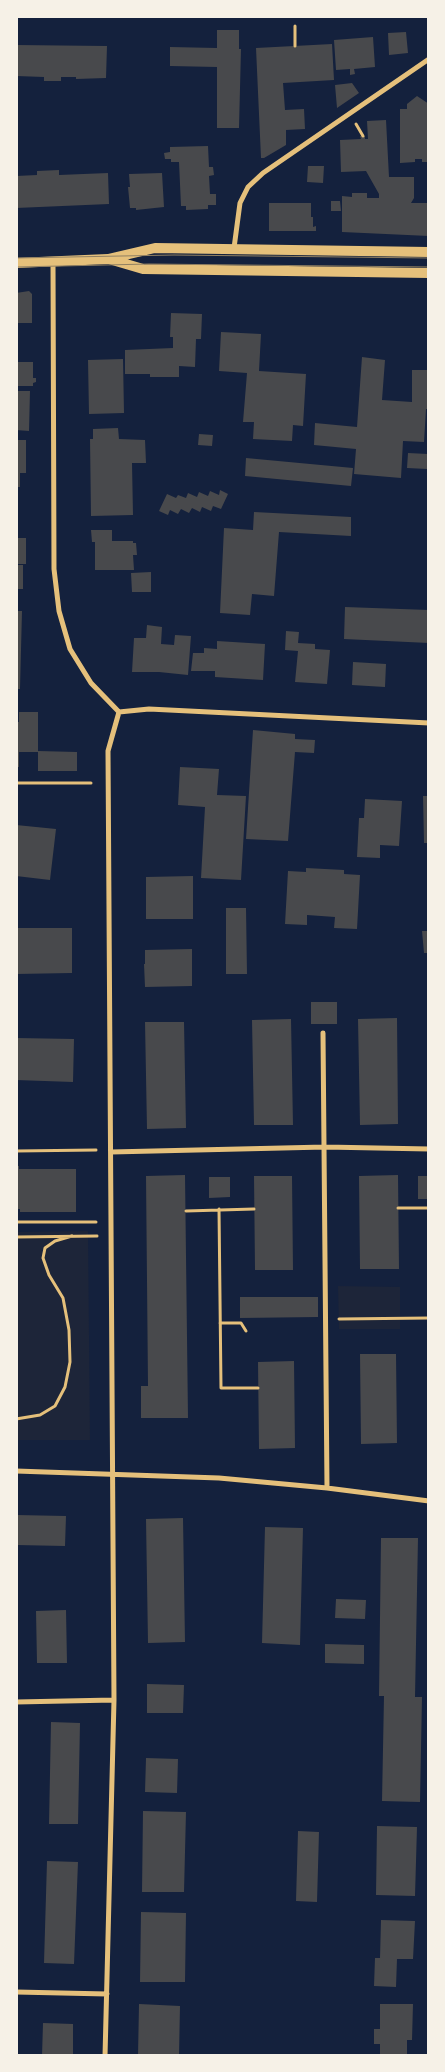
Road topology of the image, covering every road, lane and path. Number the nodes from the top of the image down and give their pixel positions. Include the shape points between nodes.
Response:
1 (295, 26) dead end
2 (295, 46) dead end
3 (429, 59) edge
4 (234, 248) junction
5 (429, 252) edge
6 (108, 259) junction
7 (53, 262) junction
8 (16, 263) edge
9 (429, 273) edge
10 (119, 712) junction
11 (429, 724) edge
12 (16, 783) edge
13 (91, 783) dead end
14 (323, 1033) dead end
15 (326, 1147) junction
16 (429, 1148) edge
17 (96, 1150) dead end
18 (16, 1151) edge
19 (112, 1152) junction
20 (398, 1208) dead end
21 (429, 1208) edge
22 (219, 1209) junction
23 (254, 1209) dead end
24 (186, 1211) dead end
25 (16, 1222) edge
26 (96, 1222) dead end
27 (72, 1236) junction
28 (97, 1236) dead end
29 (16, 1237) edge
30 (429, 1318) edge
31 (326, 1319) junction
32 (220, 1323) junction
33 (246, 1331) dead end
34 (258, 1388) dead end
35 (16, 1419) edge
36 (16, 1472) edge
37 (112, 1473) junction
38 (327, 1488) junction
39 (429, 1501) edge
40 (114, 1700) junction
41 (16, 1702) edge
42 (16, 1992) edge
43 (107, 1994) junction
44 (105, 2056) edge

1 - 2 path
3 - 4 street via 263,173 248,187 240,203
4 - 5 main road
4 - 6 main road via 155,248
6 - 7 main road
6 - 9 main road via 143,269
7 - 8 main road
7 - 10 street via 54,569 60,611 70,649 91,683
10 - 11 street via 149,710
10 - 19 street via 108,751
12 - 13 path
14 - 15 street
15 - 16 street
15 - 19 street
15 - 31 street
17 - 18 path
19 - 37 street
20 - 21 path
22 - 23 path
22 - 24 path
22 - 32 path
25 - 26 path
27 - 28 path
27 - 29 path
27 - 35 path via 44,1248 43,1258 63,1298 69,1330 70,1362 65,1387 55,1406 40,1415
30 - 31 path
31 - 38 street
32 - 33 path via 241,1323
32 - 34 path via 220,1388
36 - 37 street
37 - 38 street
37 - 40 street
38 - 39 street
40 - 41 street
40 - 43 street
42 - 43 street
43 - 44 street

